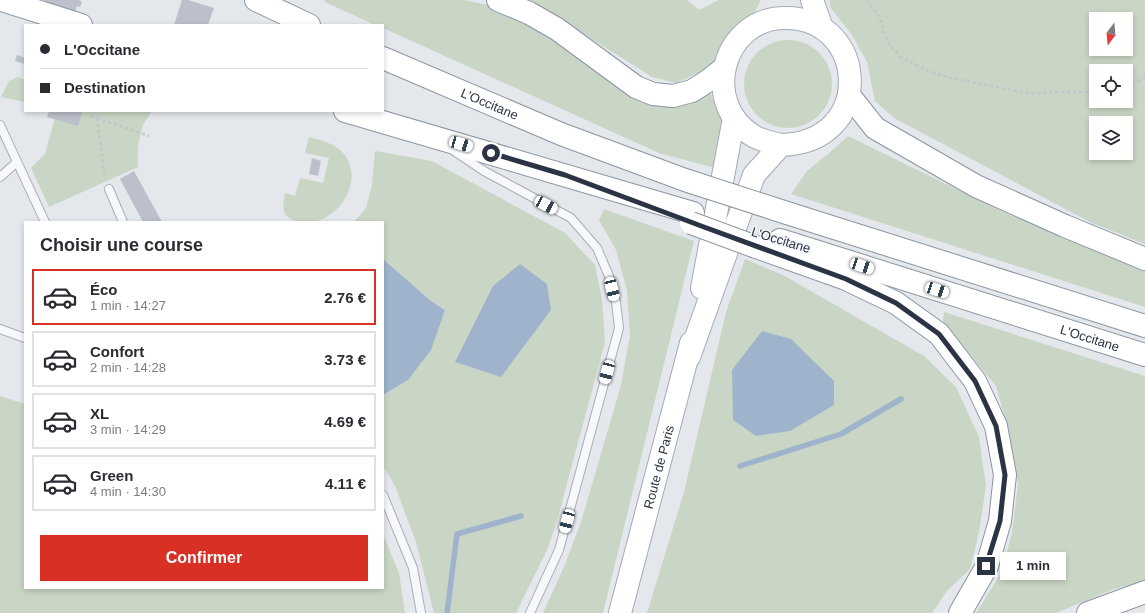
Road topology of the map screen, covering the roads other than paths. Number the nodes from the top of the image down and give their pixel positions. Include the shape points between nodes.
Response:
1 (2, 0) edge
2 (256, 0) edge
3 (498, 0) edge
4 (775, 0) edge
5 (812, 0) edge
6 (761, 23) junction
7 (78, 24) edge
8 (307, 24) edge
9 (822, 28) junction
10 (384, 58) edge
11 (724, 68) junction
12 (849, 95) junction
13 (348, 112) edge
14 (734, 118) junction
15 (0, 125) edge
16 (432, 136) junction
17 (781, 145) junction
18 (17, 162) junction
19 (0, 176) edge
20 (108, 189) road end
21 (45, 221) edge
22 (123, 221) edge
23 (757, 240) junction
24 (1145, 259) edge
25 (1145, 326) edge
26 (0, 329) edge
27 (24, 338) edge
28 (1145, 355) edge
29 (689, 357) junction
30 (384, 497) edge
31 (630, 577) junction
32 (1145, 592) edge
33 (421, 613) edge
34 (530, 613) edge
35 (620, 613) edge
36 (629, 613) edge
37 (960, 613) edge
38 (1088, 613) edge

1 - 7 main road
2 - 8 main road
3 - 11 main road via 529,13 557,29 636,87 653,94 673,96 692,91
4 - 6 main road
5 - 9 main road
6 - 9 main road via 780,18 798,19
6 - 11 main road via 748,30 737,41
9 - 12 main road via 840,46 846,58 851,82
10 - 25 main road, L'Occitane, bridge via 561,134 685,180
11 - 14 main road via 724,94
12 - 17 main road via 845,108 830,129 807,142
12 - 24 main road via 875,128 976,186
13 - 16 main road, L'Occitane
14 - 17 main road via 754,137
14 - 29 main road
15 - 18 lane
16 - 23 main road, L'Occitane via 565,175
16 - 34 lane via 484,171 571,218 597,248 609,276 616,302 619,328 559,550
17 - 29 main road via 754,175
18 - 19 lane
18 - 21 lane
20 - 22 lane
23 - 28 main road, L'Occitane
23 - 37 main road via 896,303 939,334 975,381 996,426 1005,475 1000,521 986,566
26 - 27 lane
29 - 31 main road, Route de Paris
30 - 33 lane via 413,568
31 - 35 main road
31 - 36 main road
32 - 38 main road

